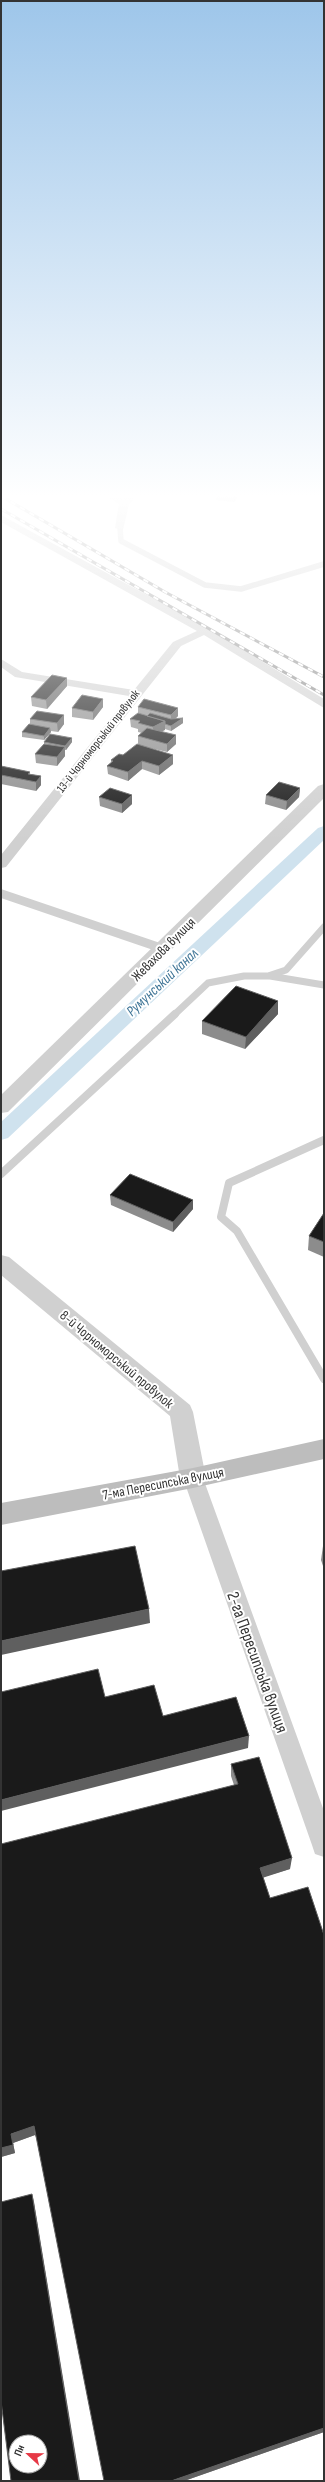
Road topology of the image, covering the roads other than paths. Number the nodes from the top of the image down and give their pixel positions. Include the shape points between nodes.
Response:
1 (167, 610) edge
2 (205, 631) junction
3 (1, 662) edge
4 (19, 675) junction
5 (7, 679) dead end
6 (135, 694) junction
7 (324, 704) edge
8 (324, 789) edge
9 (1, 864) edge
10 (1, 892) edge
11 (324, 927) edge
12 (164, 949) junction
13 (268, 976) junction
14 (324, 985) edge
15 (1, 1107) edge
16 (324, 1140) edge
17 (1, 1174) edge
18 (1, 1263) edge
19 (324, 1379) edge
20 (324, 1449) edge
21 (193, 1478) junction
22 (1, 1514) edge
23 (324, 1845) edge

1 - 2 street
2 - 6 street, 13-й Чорноморський провулок via 177,644
2 - 7 street
3 - 4 street
4 - 5 street
4 - 6 street
6 - 9 street, 13-й Чорноморський провулок
8 - 12 street, Жевахова вулиця
10 - 12 street
11 - 13 lane via 286,970
12 - 15 street, Жевахова вулиця
13 - 14 lane
13 - 17 lane via 244,976 208,983
16 - 19 lane via 229,1183 221,1217 237,1232
18 - 21 street, 8-й Чорноморський провулок via 181,1412
20 - 21 main road, 7-ма Пересипська вулиця
21 - 22 main road, 7-ма Пересипська вулиця
21 - 23 street, 2-га Пересипська вулиця

